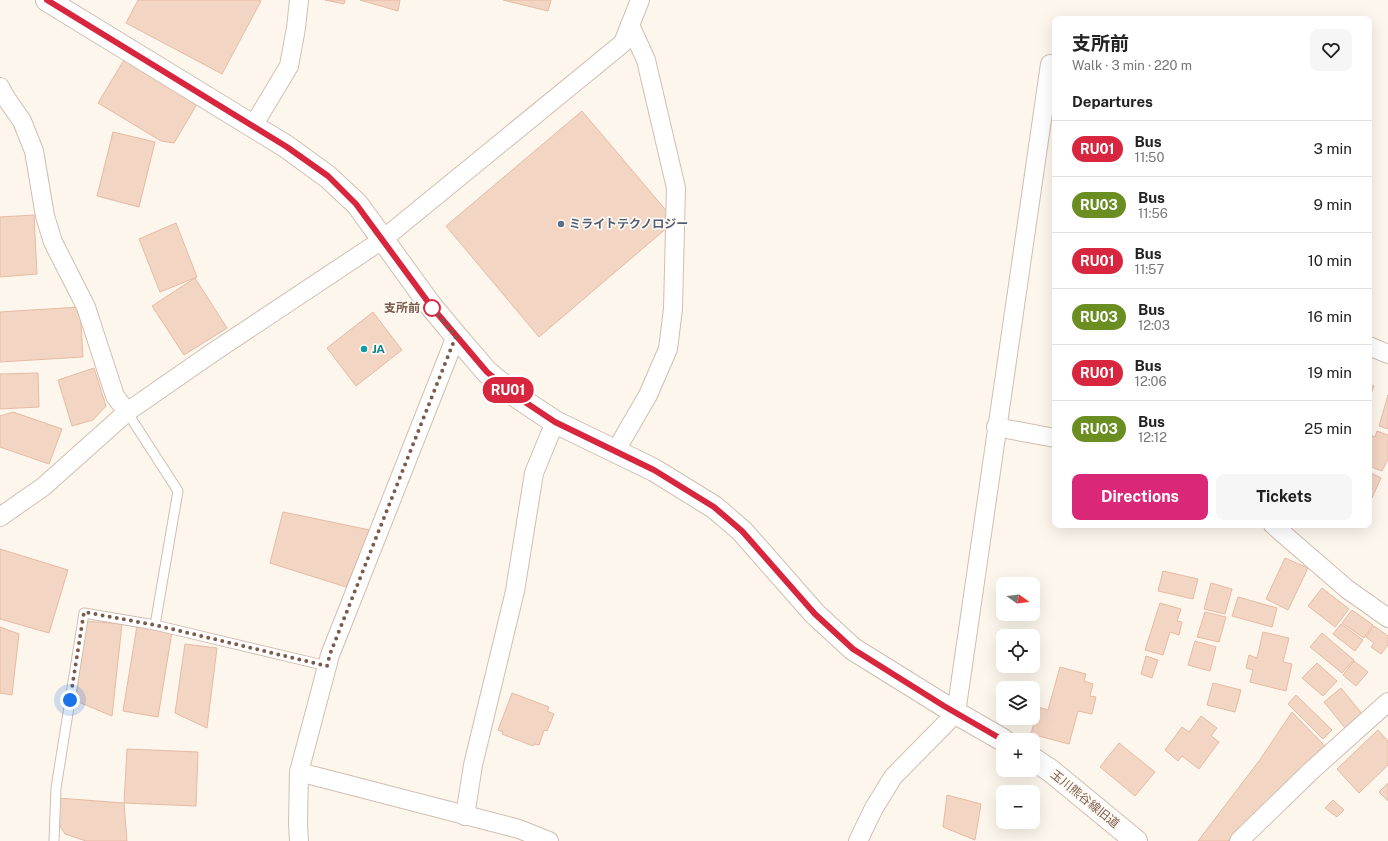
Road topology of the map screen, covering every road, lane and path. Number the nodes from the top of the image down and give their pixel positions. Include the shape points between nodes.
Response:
1 (47, 0) edge
2 (299, 0) edge
3 (640, 0) edge
4 (630, 25) junction
5 (1052, 64) edge
6 (0, 87) edge
7 (253, 126) junction
8 (382, 240) junction
9 (456, 336) junction
10 (1372, 347) edge
11 (1388, 354) edge
12 (127, 412) junction
13 (555, 422) junction
14 (996, 428) junction
15 (1052, 437) edge
16 (614, 452) junction
17 (0, 517) edge
18 (1276, 528) edge
19 (1388, 618) edge
20 (155, 625) junction
21 (327, 666) junction
22 (1388, 702) edge
23 (956, 713) junction
24 (996, 736) edge
25 (1040, 764) edge
26 (299, 772) junction
27 (465, 816) junction
28 (54, 841) edge
29 (299, 841) edge
30 (549, 841) edge
31 (858, 841) edge
32 (1136, 841) edge
33 (1239, 841) edge

1 - 7 street
2 - 7 street via 290,66
3 - 4 street
4 - 8 street via 623,43
4 - 16 street via 646,60 676,188 673,309 668,348 648,395
5 - 14 street via 1050,64
6 - 12 street via 22,121 34,151 45,216 53,242 86,307 115,396
7 - 8 street via 328,176 356,204
8 - 9 street
8 - 12 street
9 - 13 street via 487,372 516,396
9 - 21 street
10 - 11 street
12 - 17 street via 43,487
12 - 20 lane via 178,491
13 - 16 street
13 - 27 street via 534,473 515,591 474,765
14 - 15 street
14 - 23 street
16 - 23 street via 654,470 714,507 742,531 815,614 853,649
18 - 19 street via 1347,589
20 - 21 lane
20 - 28 lane via 84,612 56,788
21 - 26 street
22 - 33 street via 1312,770
23 - 24 street
23 - 31 street via 893,777
25 - 32 street, 玉川熊谷線旧道
26 - 27 street
26 - 29 street
27 - 30 street via 519,829

